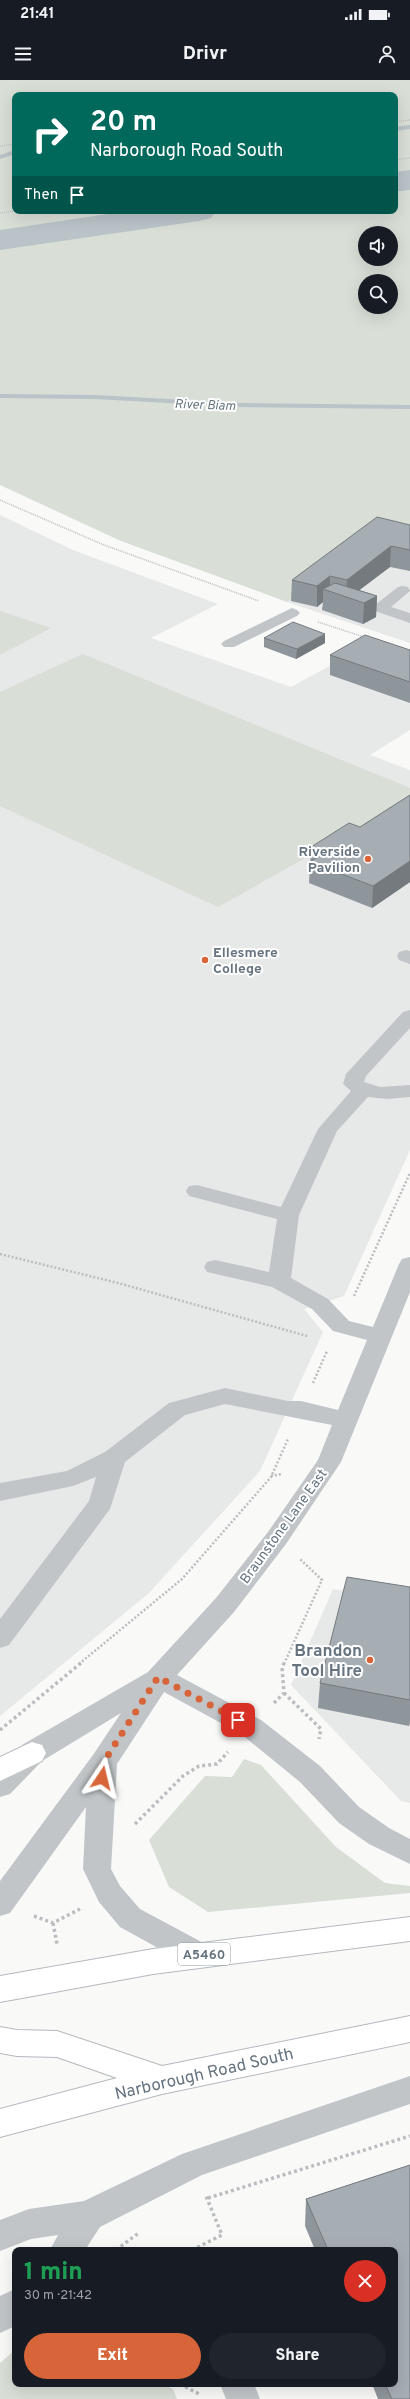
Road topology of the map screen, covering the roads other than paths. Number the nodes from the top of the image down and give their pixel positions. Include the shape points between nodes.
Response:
1 (403, 590) dead end
2 (292, 613) road end
3 (410, 618) edge
4 (229, 644) dead end
5 (410, 1016) edge
6 (362, 1091) junction
7 (410, 1091) edge
8 (197, 1191) dead end
9 (288, 1215) junction
10 (410, 1264) edge
11 (215, 1267) dead end
12 (279, 1281) junction
13 (380, 1336) junction
14 (346, 1420) junction
15 (114, 1458) junction
16 (0, 1492) edge
17 (0, 1638) edge
18 (158, 1677) junction
19 (32, 1753) junction
20 (103, 1763) junction
21 (0, 1770) edge
22 (0, 1786) edge
23 (410, 1852) edge
24 (0, 1904) edge
25 (410, 1928) edge
26 (198, 1955) junction
27 (0, 1989) edge
28 (410, 2030) edge
29 (0, 2040) edge
30 (162, 2080) junction
31 (410, 2090) edge
32 (0, 2123) edge
33 (88, 2216) junction
34 (0, 2236) edge
35 (69, 2247) edge
36 (12, 2307) edge
37 (0, 2317) edge
38 (238, 2387) edge
39 (242, 2399) edge

1 - 3 street via 380,608
2 - 4 street
5 - 6 street via 356,1074 353,1084
6 - 7 street via 391,1094
6 - 9 street via 328,1129
8 - 9 street
9 - 12 street
10 - 13 street, Braunstone Lane East
11 - 12 street
12 - 13 street via 320,1304 336,1335
13 - 14 street, Braunstone Lane East
14 - 15 street via 301,1409 288,1409 225,1396 177,1409
14 - 18 street, Braunstone Lane East via 328,1462 277,1538 225,1605
15 - 16 street via 73,1478
15 - 17 street via 101,1503
18 - 19 street, Braunstone Lane East
18 - 20 street, Braunstone Lane East
18 - 23 street via 251,1727 310,1774 349,1815 379,1836
19 - 21 main road
19 - 22 street, Braunstone Lane East
20 - 24 street, Braunstone Lane East
20 - 26 street via 97,1870 109,1894 130,1918
25 - 26 main road, A5460
26 - 27 main road, A5460 via 63,1975
28 - 30 main road, Narborough Road South
29 - 30 main road via 57,2044
30 - 32 main road, Narborough Road South
31 - 33 street via 193,2164
33 - 34 street via 30,2224
33 - 35 street
36 - 37 street
38 - 39 street

